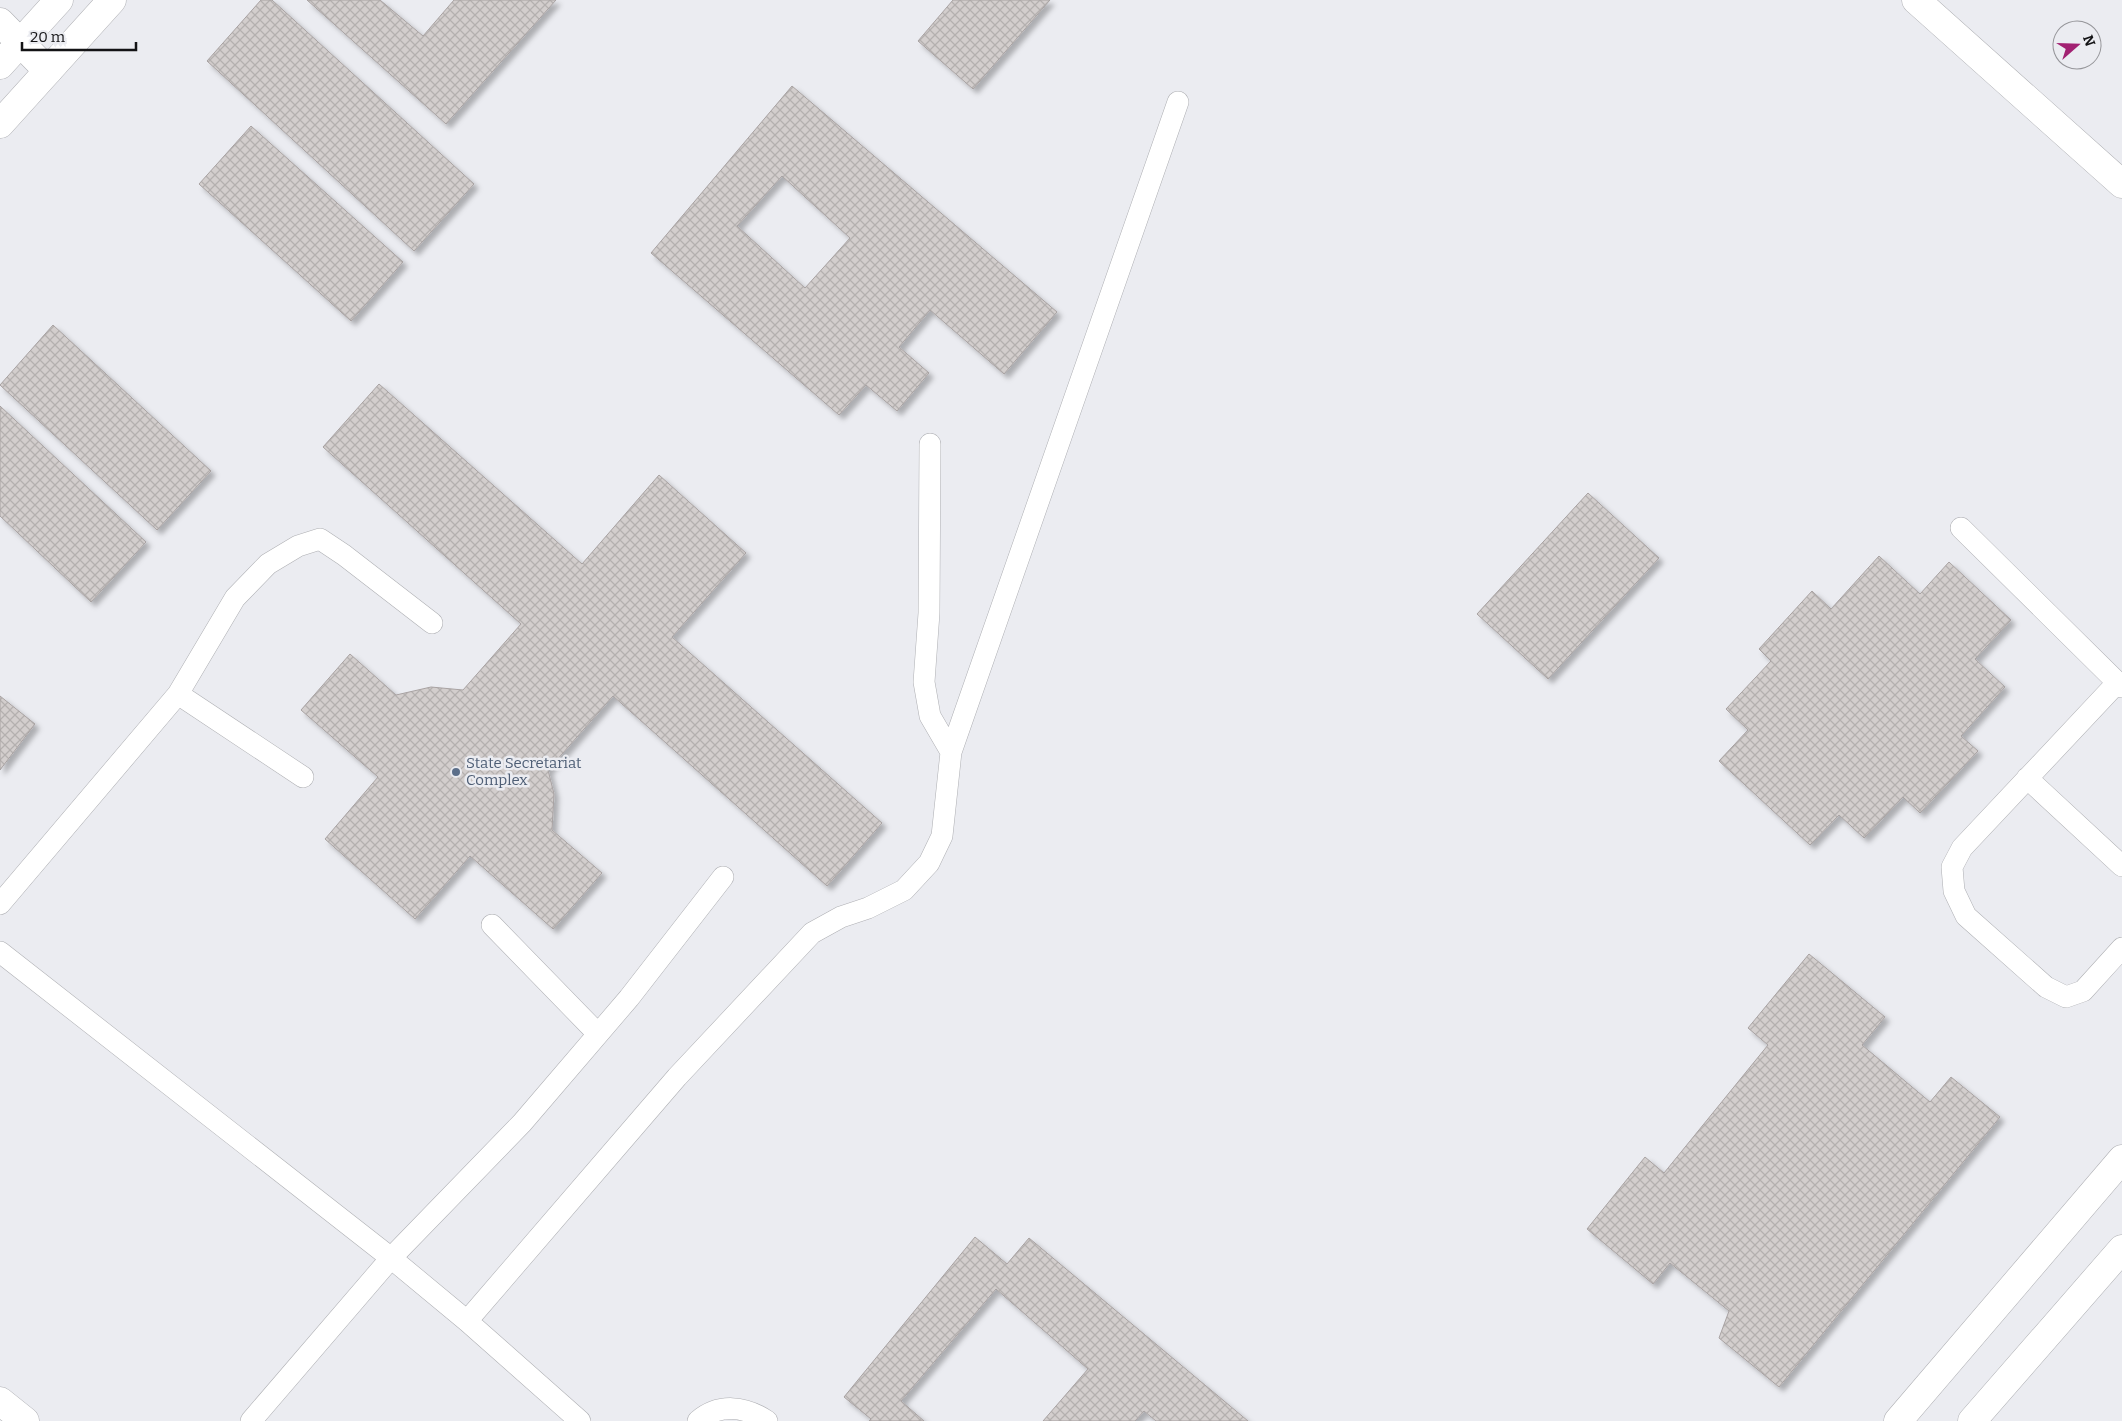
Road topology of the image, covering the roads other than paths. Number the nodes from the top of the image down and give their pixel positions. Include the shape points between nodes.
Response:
1 (59, 0) edge
2 (112, 0) edge
3 (1916, 0) edge
4 (0, 22) edge
5 (21, 42) junction
6 (0, 65) edge
7 (48, 71) junction
8 (1178, 102) dead end
9 (0, 124) edge
10 (2122, 184) edge
11 (930, 444) dead end
12 (1961, 528) dead end
13 (432, 623) dead end
14 (2120, 685) edge
15 (178, 694) junction
16 (951, 752) junction
17 (303, 777) dead end
18 (2027, 778) junction
19 (2122, 866) edge
20 (723, 877) dead end
21 (0, 904) edge
22 (492, 925) dead end
23 (2122, 948) edge
24 (0, 952) edge
25 (598, 1034) junction
26 (2122, 1159) edge
27 (2122, 1249) edge
28 (391, 1258) junction
29 (467, 1321) junction
30 (0, 1401) edge
31 (25, 1421) edge
32 (251, 1421) edge
33 (580, 1421) edge
34 (698, 1421) edge
35 (766, 1421) edge
36 (1898, 1421) edge
37 (1972, 1421) edge

1 - 5 street
2 - 7 street
3 - 10 street
4 - 5 street
5 - 6 street
5 - 7 street
7 - 9 street
8 - 16 lane
11 - 16 lane via 929,612 924,682 930,716
12 - 14 lane
13 - 15 lane via 320,539 298,546 268,564 235,598
14 - 18 lane
15 - 17 lane
15 - 21 lane
16 - 29 lane via 942,836 928,863 904,890 812,933 676,1077
18 - 19 lane
18 - 23 lane via 1962,848 1952,867 1954,891 1966,916 2046,987 2066,997 2083,991
20 - 25 lane via 630,998
22 - 25 lane
24 - 28 lane
25 - 28 lane via 522,1123
26 - 36 street
27 - 37 street
28 - 29 lane
28 - 32 lane
29 - 33 lane
30 - 31 street
34 - 35 lane via 714,1410 733,1408 751,1411

